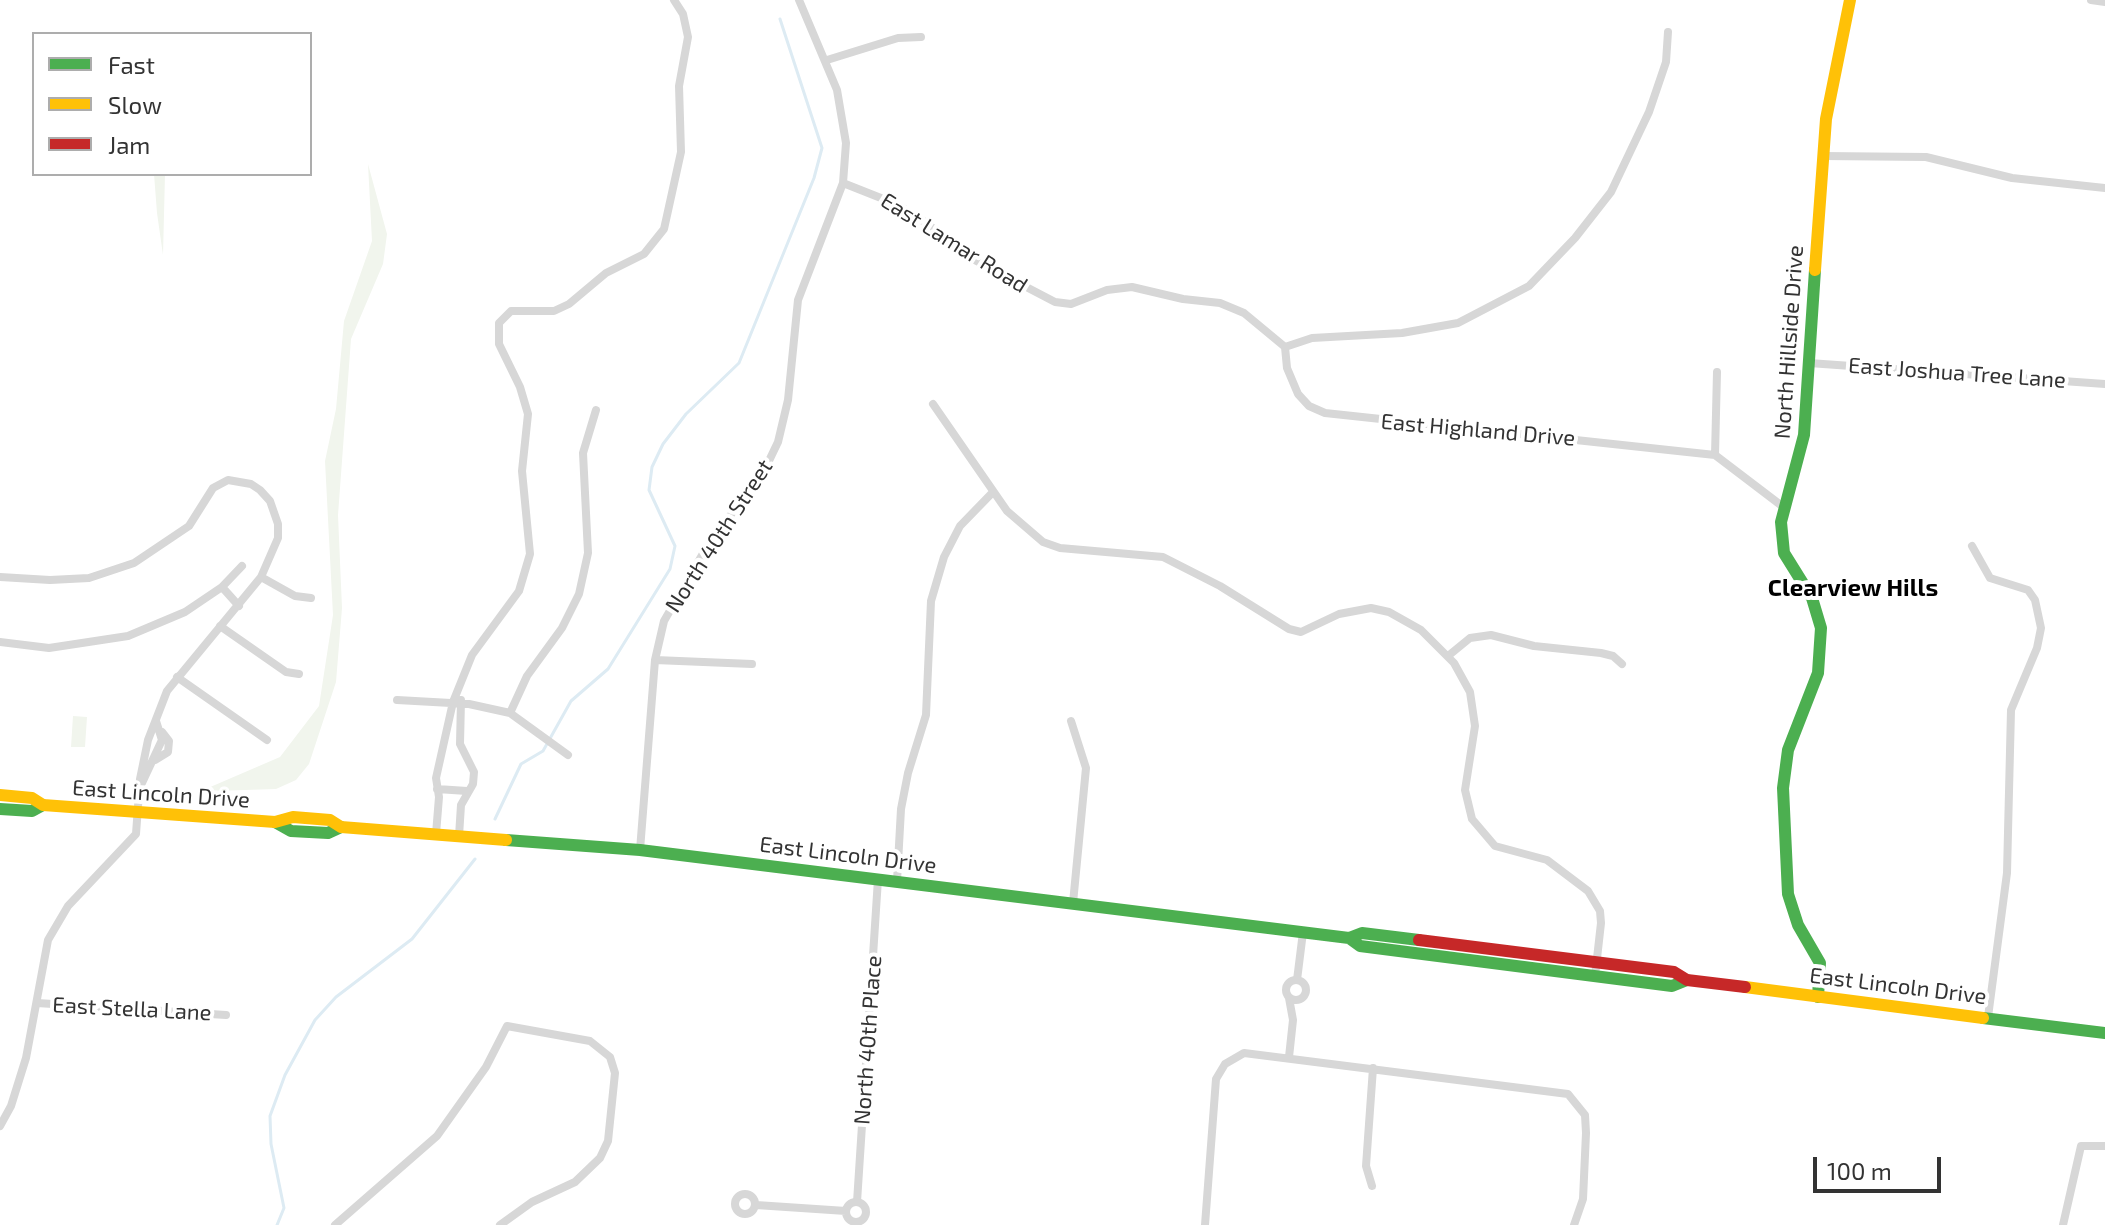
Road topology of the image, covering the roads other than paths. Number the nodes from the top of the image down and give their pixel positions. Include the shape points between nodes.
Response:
1 (674, 0) edge
2 (799, 0) edge
3 (1850, 0) edge
4 (2091, 0) edge
5 (2105, 2) edge
6 (1668, 32) dead end
7 (921, 37) dead end
8 (827, 60) junction
9 (1823, 156) junction
10 (843, 183) junction
11 (2105, 188) edge
12 (1285, 347) junction
13 (1809, 363) junction
14 (1717, 372) dead end
15 (2105, 384) edge
16 (933, 404) dead end
17 (596, 410) dead end
18 (1715, 455) junction
19 (993, 492) junction
20 (1782, 506) junction
21 (1972, 546) dead end
22 (242, 566) dead end
23 (0, 577) edge
24 (261, 577) junction
25 (222, 587) junction
26 (311, 598) dead end
27 (239, 606) junction
28 (220, 626) junction
29 (0, 642) edge
30 (1448, 656) junction
31 (655, 660) junction
32 (752, 664) dead end
33 (1622, 664) dead end
34 (299, 674) dead end
35 (177, 677) junction
36 (397, 700) dead end
37 (457, 703) junction
38 (510, 713) junction
39 (156, 721) junction
40 (1071, 721) dead end
41 (267, 740) dead end
42 (568, 755) dead end
43 (437, 789) junction
44 (141, 790) junction
45 (467, 791) junction
46 (0, 795) edge
47 (43, 805) junction
48 (0, 809) edge
49 (139, 812) junction
50 (436, 834) junction
51 (459, 836) junction
52 (640, 850) junction
53 (878, 879) junction
54 (897, 881) junction
55 (1073, 903) junction
56 (1303, 932) junction
57 (1595, 969) junction
58 (1297, 980) junction
59 (1818, 997) junction
60 (1289, 998) junction
61 (1301, 1000) junction
62 (37, 1003) junction
63 (226, 1015) dead end
64 (1988, 1017) junction
65 (1293, 1020) junction
66 (2105, 1033) edge
67 (1289, 1057) junction
68 (1373, 1068) junction
69 (0, 1126) edge
70 (2105, 1146) edge
71 (1372, 1186) dead end
72 (857, 1202) junction
73 (756, 1205) dead end
74 (846, 1211) junction
75 (335, 1225) edge
76 (500, 1225) edge
77 (1205, 1225) edge
78 (1574, 1225) edge
79 (2063, 1225) edge

1 - 37 street via 688,37 679,86 681,152 664,229 644,254 606,273 569,304 554,311 511,311 499,323 499,344 528,414 522,471 530,554 519,591 472,655
2 - 8 street, North 40th Street
3 - 9 main road, North Hillside Drive via 1830,89
4 - 5 street
6 - 12 street via 1666,62 1649,112 1611,192 1557,260 1529,286 1458,323 1402,333 1312,338
7 - 8 street via 898,38
8 - 10 street, North 40th Street via 843,113
9 - 11 street via 1926,157 2012,178
9 - 13 main road, North Hillside Drive
10 - 12 street, East Lamar Road via 896,204 967,256 1055,302 1071,304 1132,287 1220,303 1244,313
10 - 31 street, North 40th Street via 798,300 788,400 778,442 675,597
12 - 18 street, East Highland Drive via 1298,394 1325,413
13 - 15 street, East Joshua Tree Lane
13 - 20 main road, North Hillside Drive via 1804,435
14 - 18 street
16 - 19 street
17 - 38 street via 583,453 588,553 579,594
18 - 20 street
19 - 30 street via 1026,531 1043,542 1163,557 1301,632 1354,610 1389,612 1421,630
19 - 54 street via 960,526 931,601 926,715 901,809
20 - 59 main road, North Hillside Drive via 1784,553 1816,607 1823,645 1812,695 1788,750 1783,788 1788,894 1820,963
21 - 64 street via 1990,578 2028,590 2041,628 2011,710 2007,873
22 - 25 street
23 - 24 street via 89,578 134,563 189,526 218,483 238,480 260,490 276,513 278,538
24 - 26 street via 295,596
24 - 27 street
25 - 27 street
25 - 29 street via 185,612 128,636 49,648
27 - 28 street
28 - 34 street via 286,672
28 - 35 street
30 - 33 street via 1470,638 1491,635 1601,653
30 - 57 street via 1467,685 1475,711 1465,790 1472,819 1495,846 1547,860 1588,891 1600,911
31 - 32 street
31 - 52 street, North 40th Street
35 - 39 street
35 - 41 street
36 - 37 street
37 - 38 street
37 - 43 street
37 - 45 street via 460,744 474,772
38 - 42 street
39 - 44 street
39 - 44 street via 169,741 168,752 155,760
40 - 55 street via 1086,768
43 - 45 street
43 - 50 street
44 - 49 street
45 - 51 street
46 - 47 main road, East Lincoln Drive via 32,798
47 - 48 main road, East Lincoln Drive via 32,811
47 - 49 main road, East Lincoln Drive
49 - 50 main road, East Lincoln Drive via 275,822 291,831 328,833 341,827
49 - 62 street via 136,834 68,906 48,940
50 - 51 main road, East Lincoln Drive
51 - 52 main road, East Lincoln Drive
52 - 53 main road, East Lincoln Drive
53 - 54 main road, East Lincoln Drive
53 - 72 street, North 40th Place
54 - 55 main road, East Lincoln Drive
55 - 56 main road, East Lincoln Drive
56 - 57 main road, East Lincoln Drive via 1349,938 1360,946
56 - 58 street
57 - 59 main road, East Lincoln Drive via 1672,986 1687,980
58 - 60 street via 1287,986
58 - 61 street via 1306,987
59 - 64 main road, East Lincoln Drive
60 - 61 street
60 - 65 street
61 - 65 street
62 - 63 street, East Stella Lane
62 - 69 street via 26,1058
64 - 66 main road, East Lincoln Drive
65 - 67 street
67 - 68 street
67 - 77 street via 1244,1053 1225,1064 1216,1079
68 - 71 street via 1366,1166
68 - 78 street via 1560,1092 1575,1101 1585,1115 1586,1133 1583,1199
70 - 79 street via 2081,1146
72 - 74 street
72 - 74 street via 867,1211 863,1220 853,1222
73 - 74 street
75 - 76 street via 437,1136 486,1067 507,1026 590,1041 610,1057 615,1073 613,1116 600,1158 575,1182 532,1202

